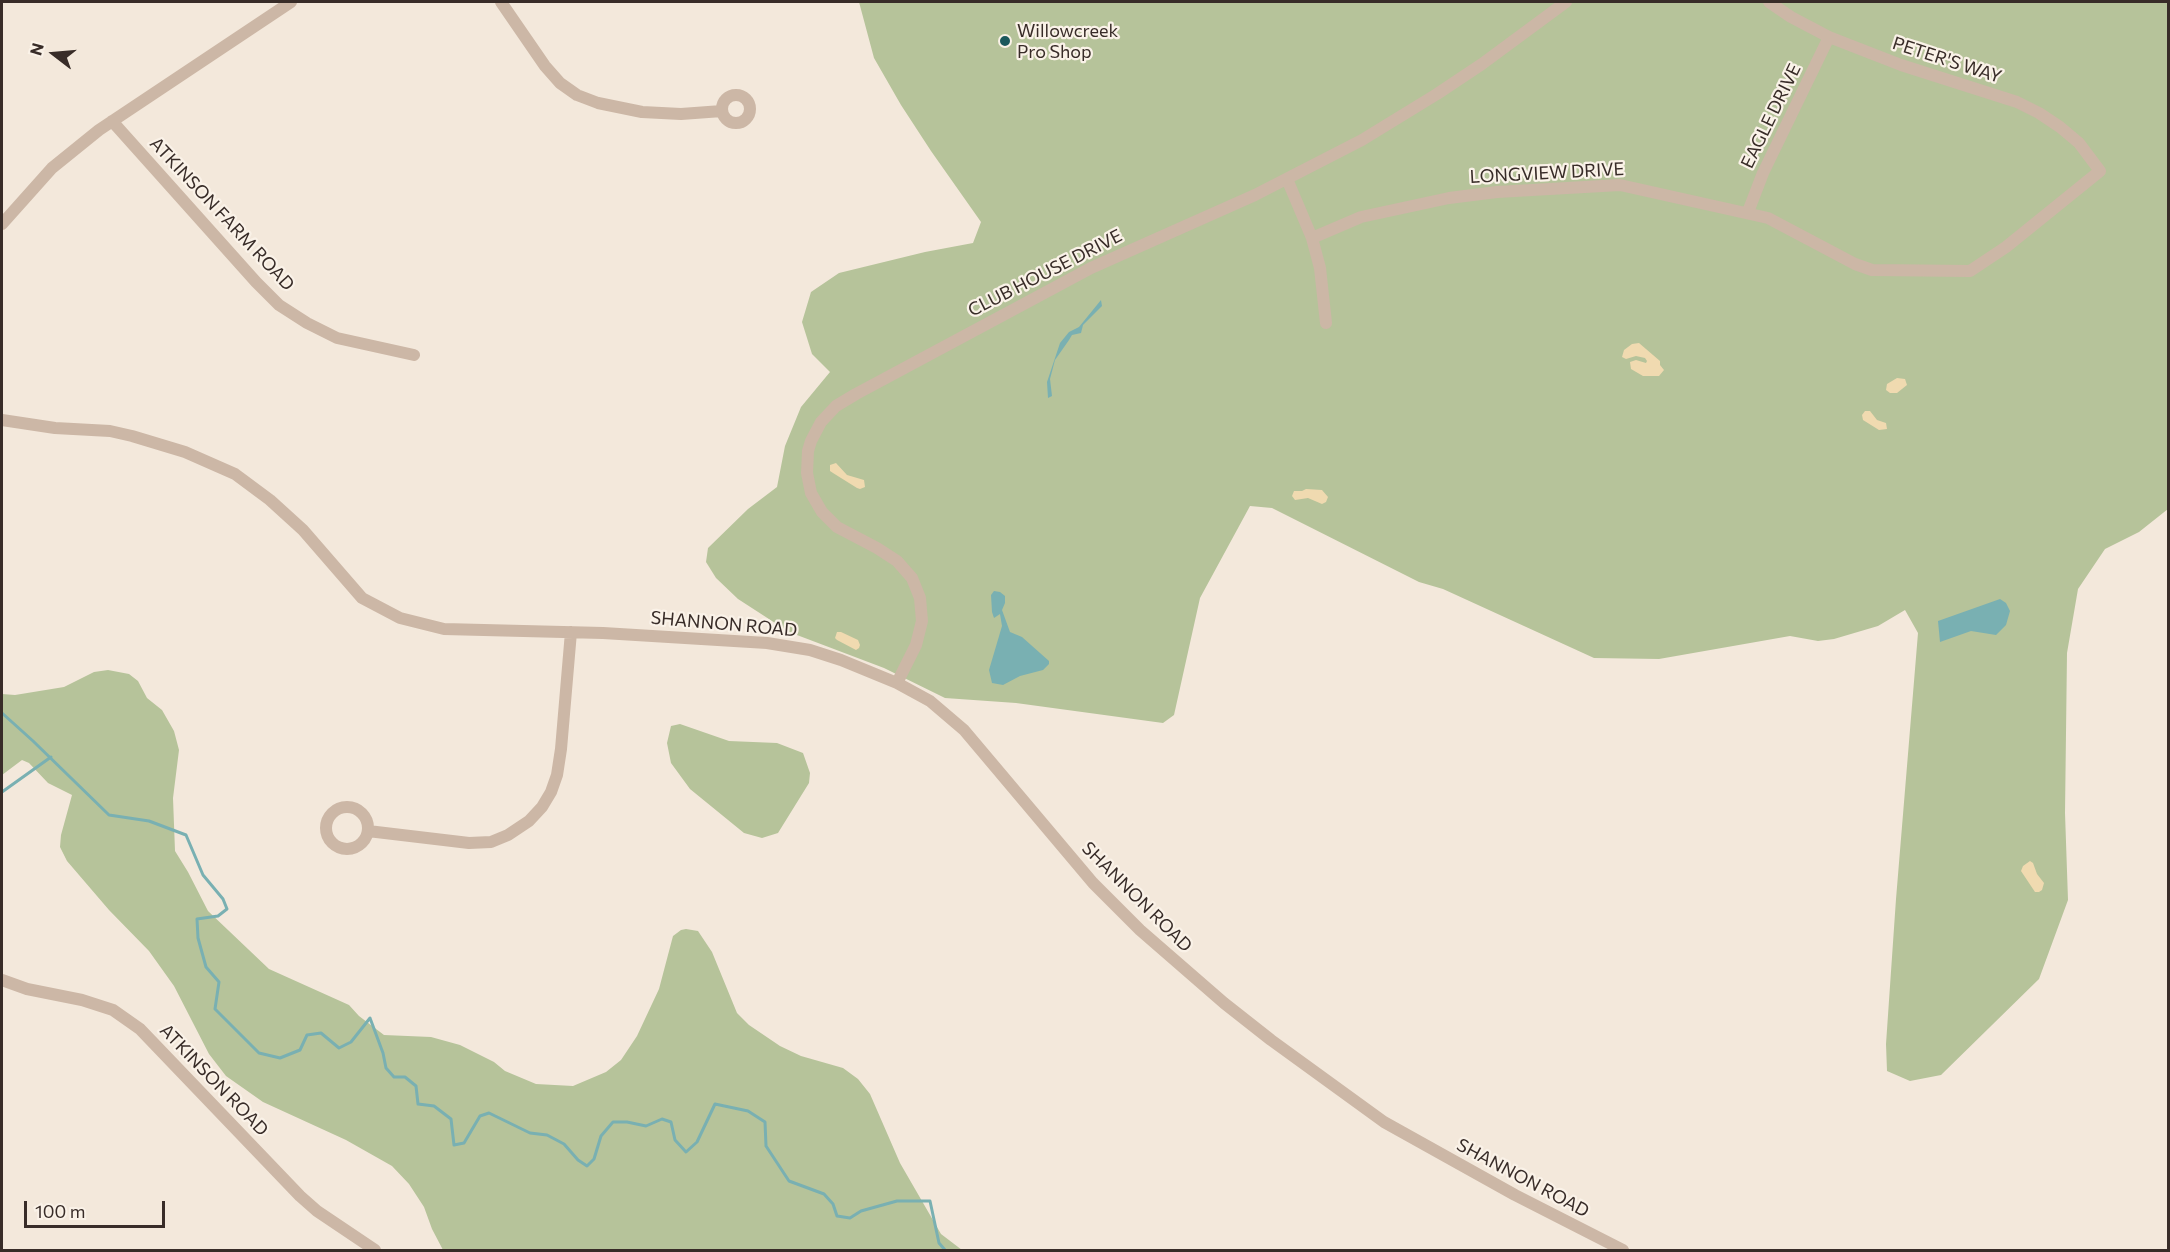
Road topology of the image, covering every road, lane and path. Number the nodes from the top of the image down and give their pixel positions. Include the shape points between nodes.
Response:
1 (291, 2) edge
2 (501, 2) edge
3 (1566, 2) edge
4 (1769, 2) edge
5 (1829, 37) junction
6 (722, 111) dead end
7 (112, 121) junction
8 (2100, 171) joint
9 (1287, 179) junction
10 (1748, 212) junction
11 (2, 224) edge
12 (1312, 238) junction
13 (1326, 323) dead end
14 (414, 355) dead end
15 (2, 420) edge
16 (571, 632) junction
17 (897, 683) junction
18 (368, 831) dead end
19 (2, 980) edge
20 (375, 1251) edge
21 (1623, 1251) edge

1 - 7 street
2 - 6 street via 545,66 577,95 642,112
3 - 9 street, CLUB HOUSE DRIVE via 1428,100
4 - 5 street, PETER'S WAY
5 - 8 street, PETER'S WAY via 2024,105 2079,143
5 - 10 street, EAGLE DRIVE
7 - 11 street via 52,168
7 - 14 street, ATKINSON FARM ROAD via 279,305 338,338
8 - 10 street, LONGVIEW DRIVE via 1970,271 1872,270 1768,218
9 - 12 street
9 - 17 street, CLUB HOUSE DRIVE via 1072,278 856,394 836,406 821,422 808,451 811,493 837,527 897,561 912,578 920,598 922,621 916,645
10 - 12 street, LONGVIEW DRIVE via 1636,187 1599,185 1449,198 1361,218
12 - 13 street via 1320,268
15 - 16 street, SHANNON ROAD via 132,436 185,452 236,474 303,530 362,598 400,618 444,629
16 - 17 street, SHANNON ROAD via 788,646 841,660
16 - 18 street via 557,775 542,807 529,821 491,842
17 - 21 street, SHANNON ROAD via 930,701 964,730 1093,883 1140,930 1271,1040 1384,1122
19 - 20 street, ATKINSON ROAD via 113,1010 140,1029 300,1196

